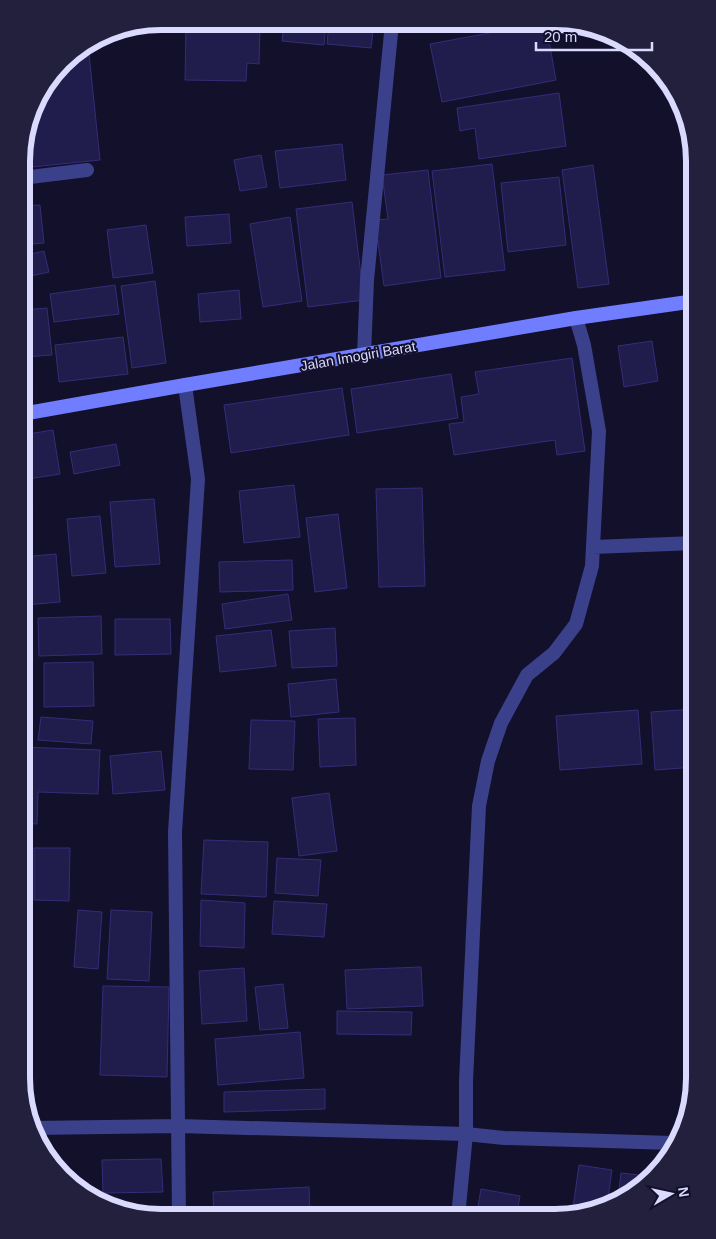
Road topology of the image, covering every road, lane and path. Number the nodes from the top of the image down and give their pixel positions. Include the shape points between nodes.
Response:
1 (391, 30) edge
2 (87, 170) dead end
3 (30, 177) edge
4 (686, 302) edge
5 (576, 318) junction
6 (364, 355) junction
7 (185, 385) junction
8 (30, 413) edge
9 (686, 543) edge
10 (593, 547) junction
11 (178, 1126) junction
12 (40, 1128) edge
13 (466, 1134) junction
14 (668, 1143) edge
15 (179, 1209) edge
16 (459, 1209) edge

1 - 6 street via 367,280
2 - 3 street
4 - 5 main road, Jalan Imogiri Barat
5 - 6 main road, Jalan Imogiri Barat
5 - 10 street via 599,431
6 - 7 main road, Jalan Imogiri Barat
7 - 8 main road, Jalan Imogiri Barat
7 - 11 street via 198,479 175,832
9 - 10 street
10 - 13 street via 592,566 576,624 554,653 527,675 501,723 488,761 479,806
11 - 12 street
11 - 13 street
11 - 15 street
13 - 14 street
13 - 16 street

